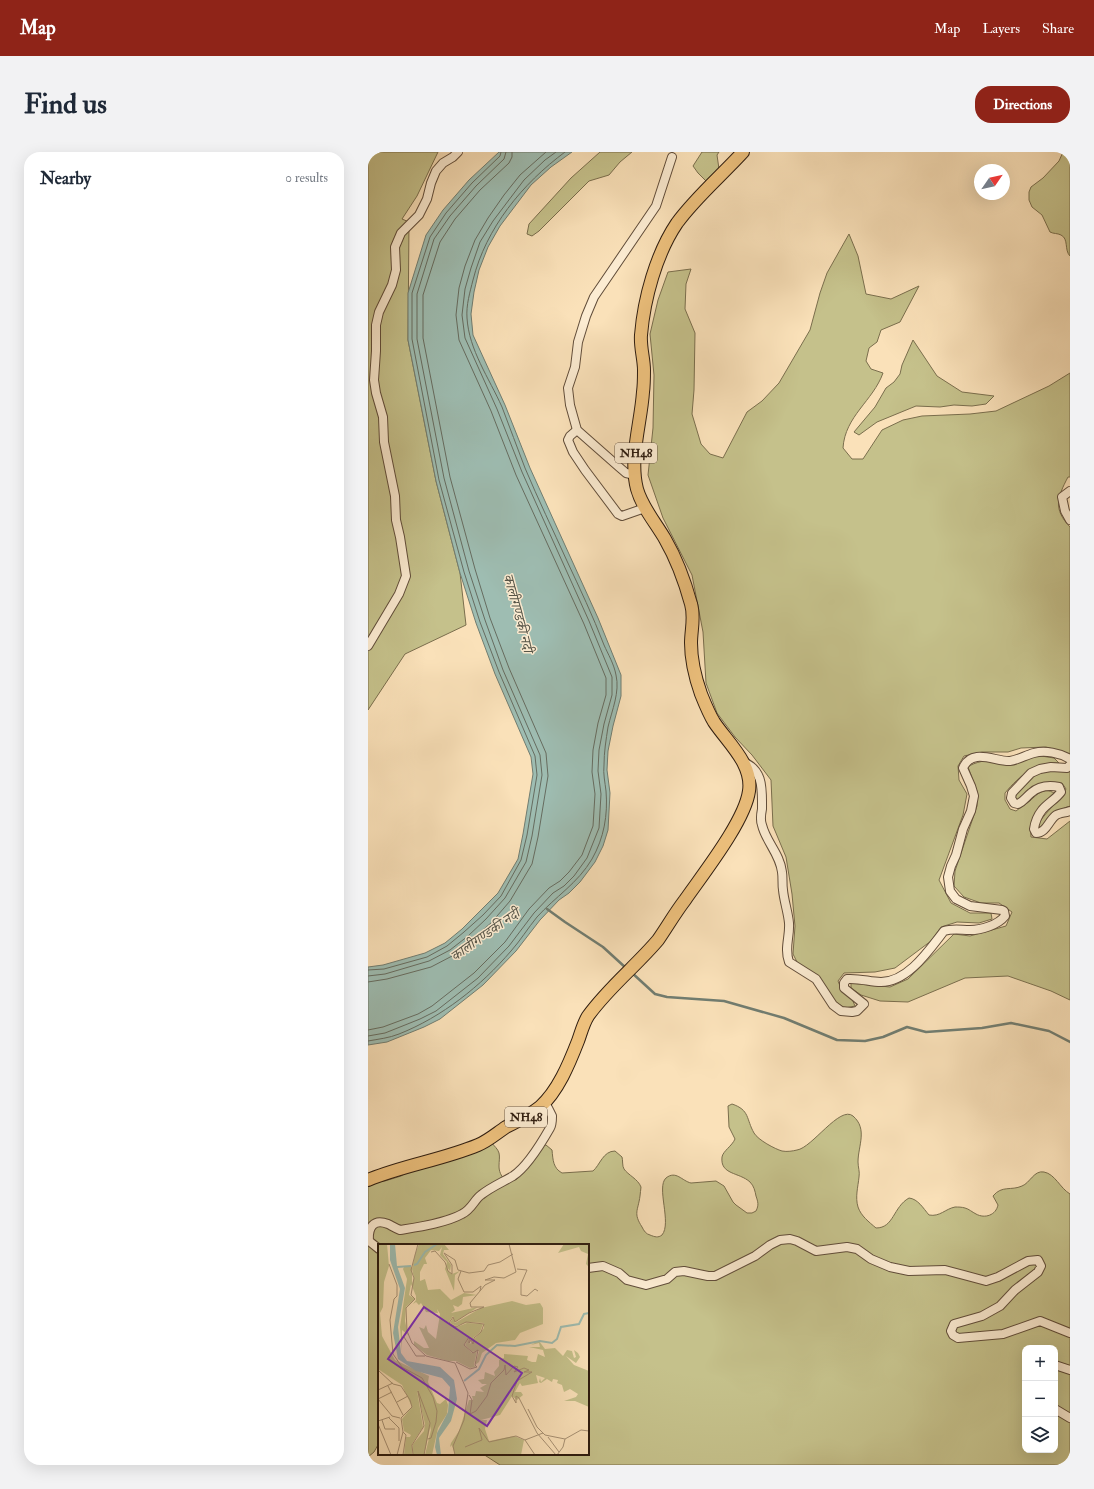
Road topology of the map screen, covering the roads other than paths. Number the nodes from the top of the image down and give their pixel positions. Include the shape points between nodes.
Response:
1 (458, 152) edge
2 (743, 152) edge
3 (672, 157) dead end
4 (577, 430) junction
5 (635, 475) junction
6 (1070, 491) edge
7 (645, 508) junction
8 (1070, 520) edge
9 (368, 646) edge
10 (1070, 759) edge
11 (741, 760) junction
12 (1070, 765) edge
13 (1070, 811) edge
14 (540, 1106) junction
15 (368, 1180) edge
16 (378, 1248) edge
17 (589, 1268) edge
18 (1070, 1333) edge
19 (1058, 1366) edge
20 (1070, 1370) edge
21 (1058, 1411) edge
22 (1070, 1418) edge

1 - 9 street via 443,162 436,171 427,200 419,215 401,233 396,247 396,270 392,285 379,312 376,325 374,380 383,417 384,442 395,496 396,520 406,576 399,594
2 - 5 highway, NH48 via 678,223 657,265 648,293 641,334 643,393
3 - 4 street via 656,206 601,285 586,316 568,388
4 - 5 street via 626,473
4 - 7 street via 570,436 569,444 618,514 622,516
5 - 7 highway, NH48
6 - 8 street via 1062,497
7 - 11 highway, NH48 via 670,549 692,606 691,658 702,696 714,722
10 - 11 street via 1063,755 1036,752 1012,760 1002,761 985,756 965,762 963,768 974,796 972,811 963,829 948,877 950,891 961,902 976,908 1002,910 1005,916 997,923 982,928 944,931 915,966 891,981 848,979 844,983 844,988 864,1004 852,1012 841,1011 833,1005 816,979 789,962 786,952 788,910 782,889 781,862 761,824 762,792 759,777 750,764
11 - 14 highway, NH48 via 748,772 750,790 733,829 658,940 588,1016 568,1064 549,1097
12 - 13 street via 1067,768 1051,767 1031,773 1012,793 1011,798 1018,804 1042,786 1059,787 1061,792 1041,811 1034,829 1036,833 1044,830 1055,815
14 - 15 highway, NH48 via 479,1145 404,1166
14 - 16 street via 548,1108 552,1116 550,1127 544,1140 519,1171 480,1196 464,1214 454,1218 400,1230 379,1222 373,1225 368,1232 369,1241
17 - 18 street via 603,1266 619,1273 626,1280 646,1285 667,1279 675,1272 715,1276 780,1240 790,1239 816,1251 847,1247 857,1249 871,1259 909,1271 945,1270 986,1280 998,1277 1028,1261 1038,1260 1042,1266 1038,1272 1000,1306 982,1316 954,1324 951,1332 958,1338 1003,1334 1040,1321
19 - 20 street
21 - 22 street

